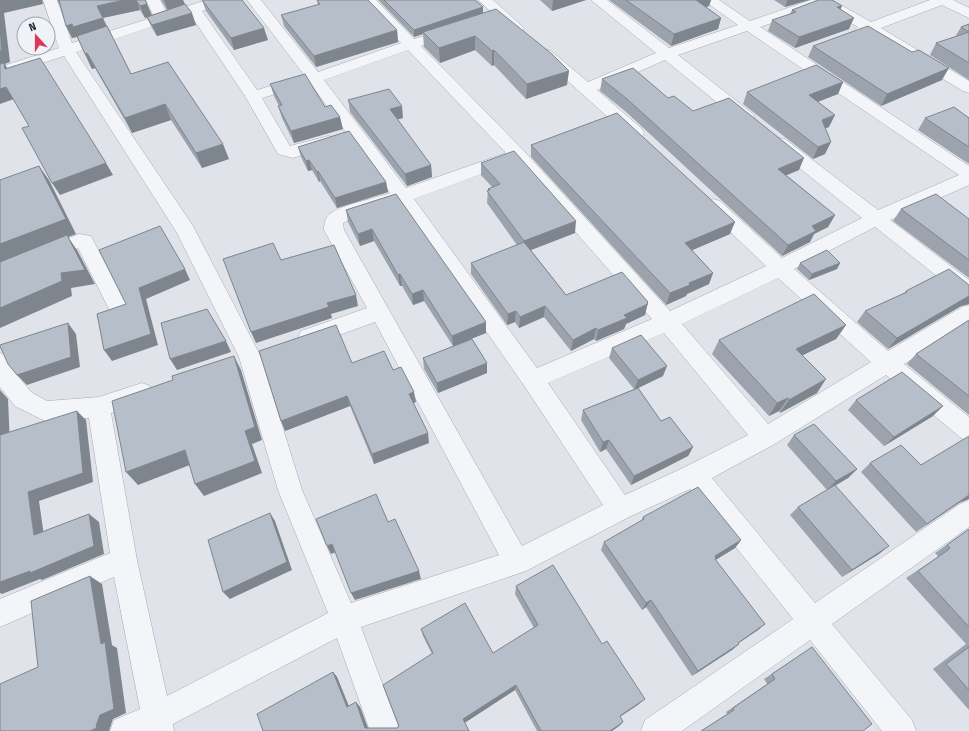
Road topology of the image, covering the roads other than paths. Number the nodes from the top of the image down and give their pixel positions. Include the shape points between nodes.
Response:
1 (50, 0) edge
2 (153, 0) edge
3 (220, 0) edge
4 (254, 0) edge
5 (368, 0) edge
6 (485, 0) edge
7 (598, 0) edge
8 (710, 0) edge
9 (824, 0) edge
10 (943, 0) edge
11 (193, 8) junction
12 (501, 14) junction
13 (969, 14) edge
14 (162, 18) junction
15 (486, 19) edge
16 (749, 26) junction
17 (870, 27) junction
18 (849, 35) edge
19 (434, 37) edge
20 (412, 44) junction
21 (67, 49) junction
22 (667, 54) junction
23 (0, 72) edge
24 (315, 78) junction
25 (969, 88) edge
26 (586, 89) junction
27 (253, 96) junction
28 (355, 132) junction
29 (647, 143) edge
30 (524, 151) junction
31 (969, 174) edge
32 (969, 178) edge
33 (699, 192) edge
34 (403, 196) junction
35 (875, 219) junction
36 (780, 268) junction
37 (0, 273) edge
38 (969, 291) edge
39 (118, 308) edge
40 (380, 312) junction
41 (969, 313) edge
42 (667, 322) junction
43 (293, 342) edge
44 (272, 350) edge
45 (250, 357) junction
46 (0, 362) edge
47 (888, 364) junction
48 (227, 365) edge
49 (533, 380) junction
50 (159, 387) edge
51 (99, 407) junction
52 (969, 431) edge
53 (765, 438) junction
54 (694, 475) junction
55 (620, 509) junction
56 (969, 512) edge
57 (124, 560) junction
58 (517, 562) junction
59 (0, 613) edge
60 (344, 619) junction
61 (812, 621) junction
62 (158, 724) edge
63 (125, 731) edge
64 (385, 731) edge
65 (656, 731) edge
66 (901, 731) edge

1 - 21 street
2 - 14 street
3 - 11 street
4 - 24 street
5 - 20 street
6 - 12 street
7 - 22 street
8 - 16 street
9 - 16 street
9 - 17 street
10 - 13 street
10 - 17 street
11 - 14 street
11 - 27 street
12 - 15 street
12 - 26 street
14 - 21 street
16 - 22 street
16 - 31 street via 801,54
17 - 18 street
17 - 25 street
19 - 20 street
20 - 24 street
20 - 30 street
21 - 23 street
21 - 45 street via 186,231
22 - 26 street
22 - 35 street
24 - 27 street
24 - 28 street
26 - 29 street via 611,119
27 - 28 street via 284,150 293,152
28 - 34 street
30 - 34 street
30 - 42 street
32 - 35 street
33 - 36 street
34 - 40 street via 344,214 336,218 333,224
34 - 49 street
35 - 36 street
35 - 38 street
36 - 42 street
36 - 47 street
37 - 39 street via 70,244 84,241
40 - 43 street
40 - 58 street
41 - 47 street
42 - 49 street
42 - 53 street
44 - 45 street
45 - 48 street
45 - 60 street via 290,490
46 - 51 street via 8,381 23,399 45,411
47 - 52 street
47 - 53 street
49 - 55 street
50 - 51 street
51 - 57 street
53 - 54 street
54 - 55 street
54 - 61 street
55 - 58 street
56 - 61 street
57 - 59 street
57 - 62 street
58 - 60 street
60 - 62 street
60 - 64 street
61 - 65 street
61 - 66 street
62 - 63 street

